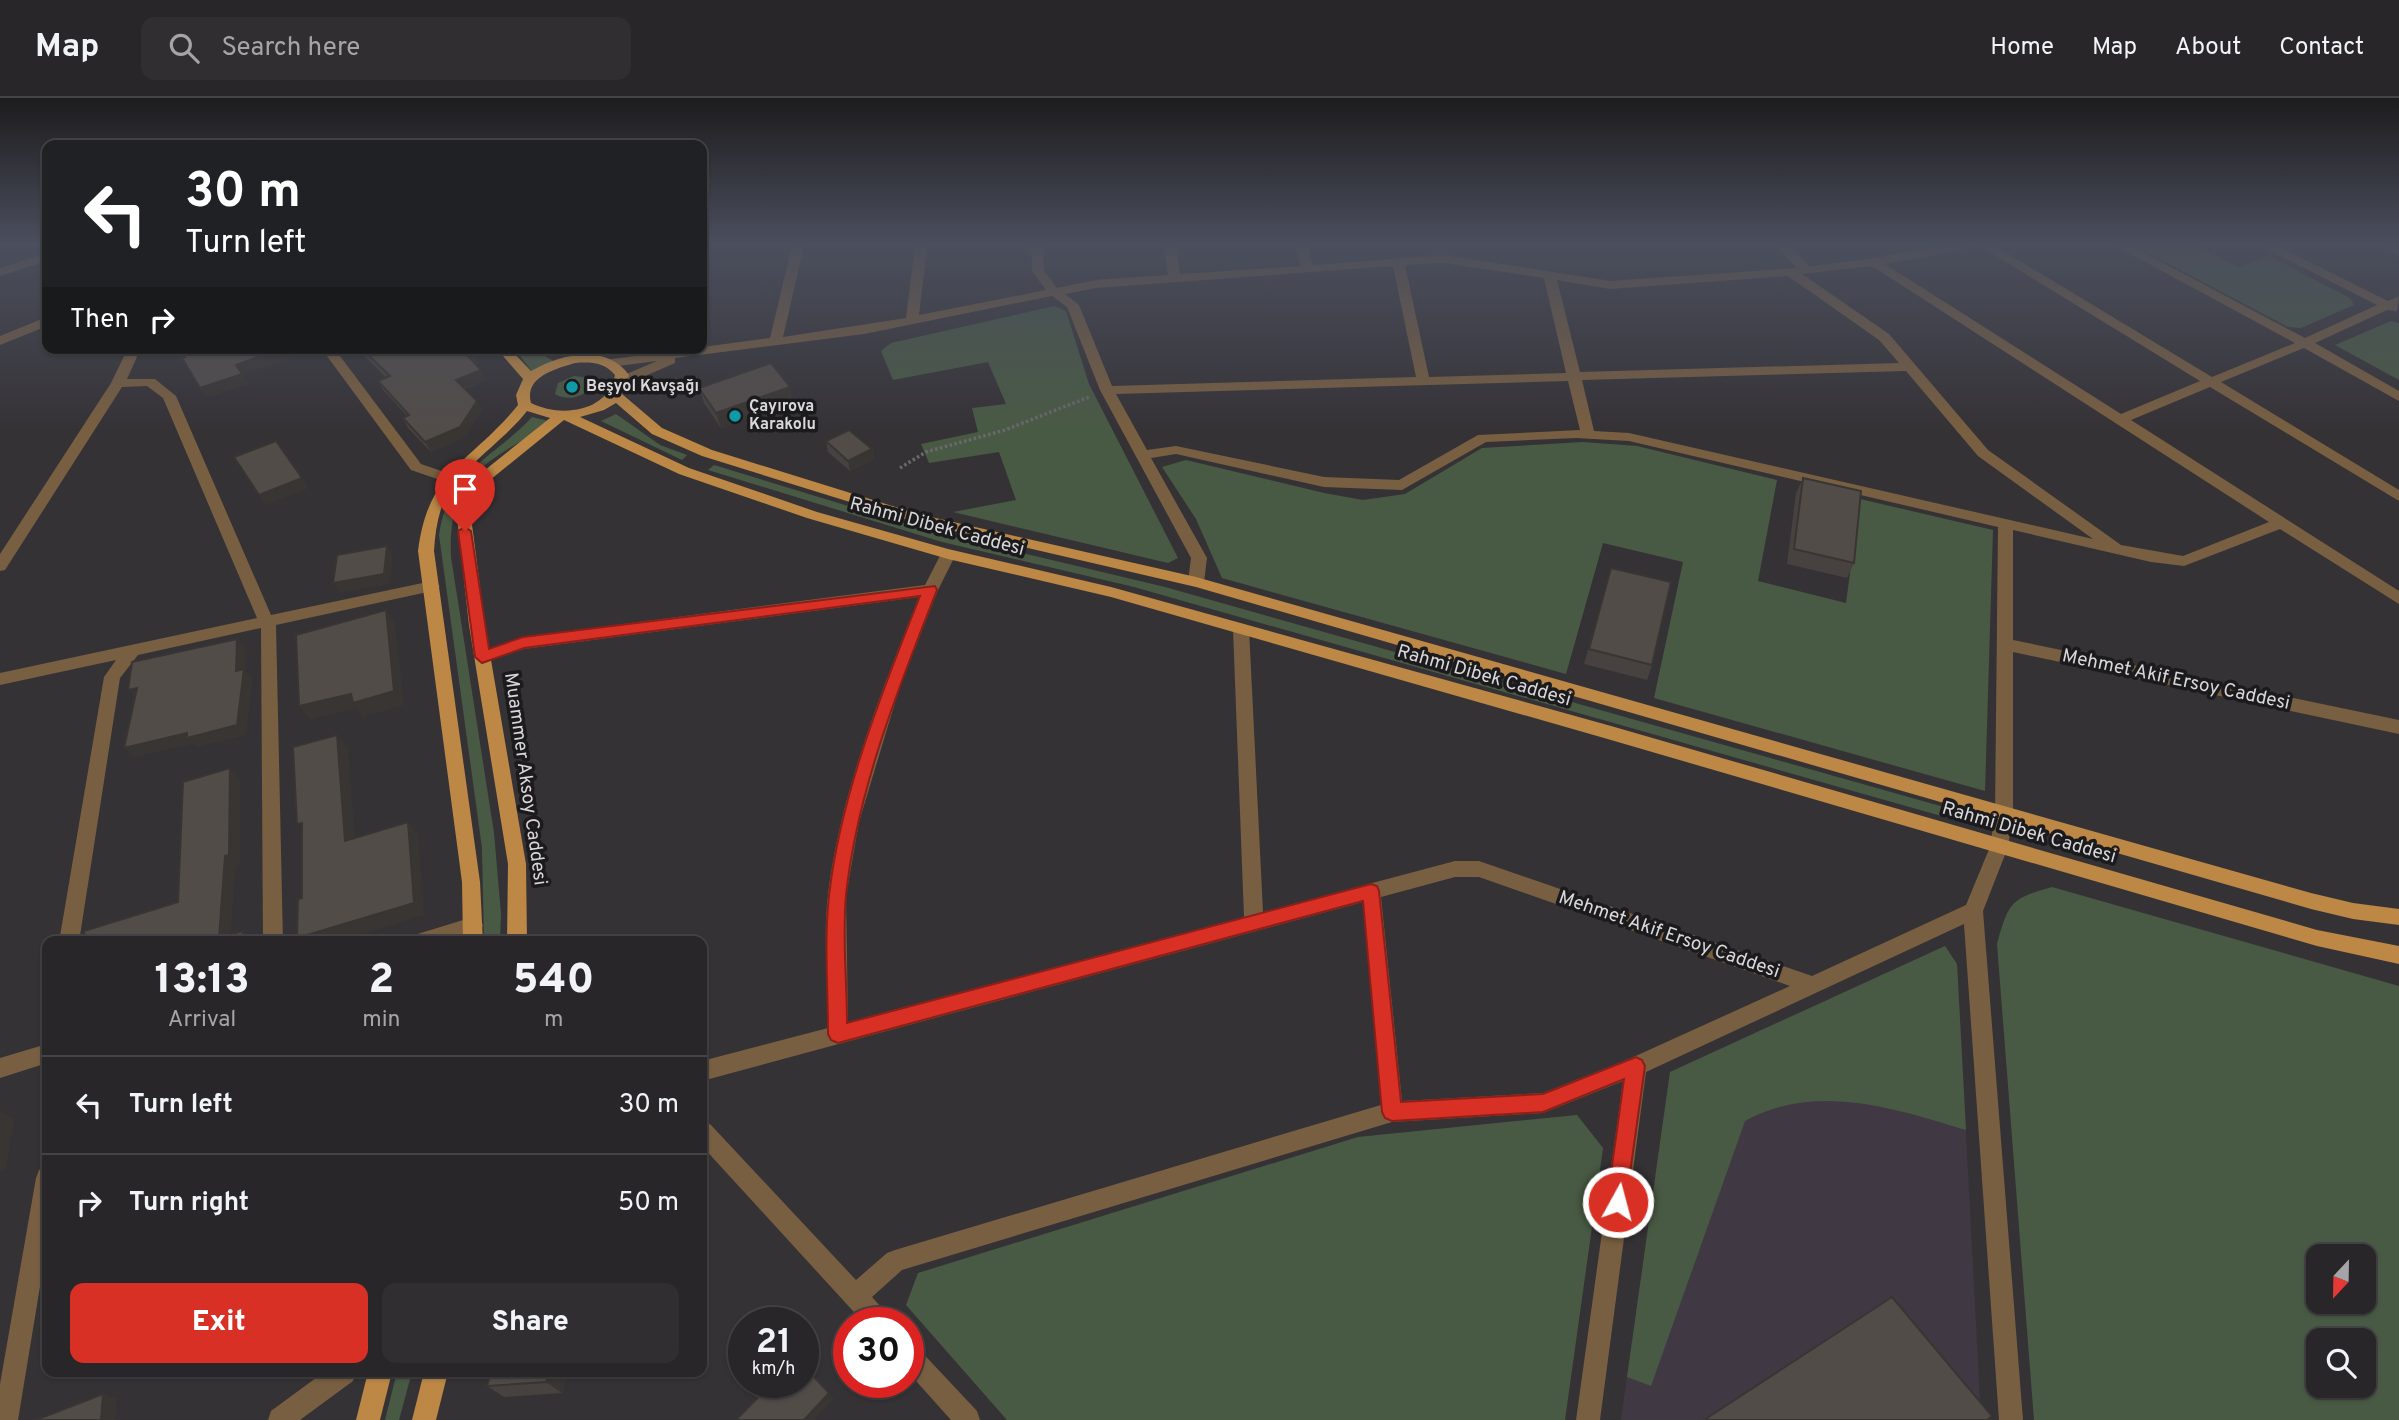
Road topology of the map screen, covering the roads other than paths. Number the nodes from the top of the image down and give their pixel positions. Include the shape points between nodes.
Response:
1 (783, 308) edge
2 (913, 308) edge
3 (972, 308) edge
4 (1074, 308) edge
5 (1407, 308) edge
6 (1558, 308) edge
7 (1842, 308) edge
8 (1945, 308) edge
9 (2087, 308) edge
10 (2238, 308) edge
11 (2380, 308) edge
12 (912, 320) junction
13 (42, 323) edge
14 (0, 341) edge
15 (776, 341) junction
16 (2305, 343) junction
17 (707, 349) edge
18 (132, 354) edge
19 (331, 354) edge
20 (510, 354) edge
21 (569, 354) edge
22 (586, 354) edge
23 (591, 354) edge
24 (672, 354) edge
25 (682, 354) edge
26 (574, 359) junction
27 (610, 363) junction
28 (1911, 367) junction
29 (1574, 377) junction
30 (531, 379) junction
31 (1423, 381) junction
32 (118, 383) junction
33 (2211, 383) junction
34 (618, 388) junction
35 (1107, 390) junction
36 (2399, 397) edge
37 (525, 405) junction
38 (563, 416) junction
39 (2118, 420) junction
40 (1588, 435) junction
41 (1142, 455) junction
42 (451, 479) junction
43 (2399, 496) edge
44 (2280, 523) junction
45 (2006, 525) junction
46 (2122, 552) junction
47 (948, 554) junction
48 (0, 566) edge
49 (1196, 582) junction
50 (432, 586) junction
51 (930, 590) junction
52 (2399, 598) edge
53 (265, 622) junction
54 (1241, 629) junction
55 (2005, 644) junction
56 (132, 651) junction
57 (482, 657) junction
58 (0, 680) edge
59 (2399, 727) edge
60 (2004, 813) junction
61 (1999, 847) junction
62 (1371, 891) junction
63 (1973, 911) junction
64 (2399, 917) edge
65 (1254, 922) junction
66 (473, 933) edge
67 (70, 936) edge
68 (273, 936) edge
69 (455, 936) edge
70 (517, 936) edge
71 (2399, 956) edge
72 (1813, 985) junction
73 (838, 1034) junction
74 (42, 1055) edge
75 (1636, 1066) junction
76 (0, 1068) edge
77 (707, 1070) edge
78 (1392, 1112) junction
79 (707, 1136) edge
80 (42, 1208) edge
81 (856, 1296) junction
82 (866, 1307) edge
83 (924, 1372) edge
84 (337, 1377) edge
85 (379, 1377) edge
86 (435, 1377) edge
87 (6, 1420) edge
88 (279, 1420) edge
89 (368, 1420) edge
90 (424, 1420) edge
91 (968, 1420) edge
92 (1588, 1420) edge
93 (2011, 1420) edge

1 - 15 street
2 - 12 street
3 - 12 street
4 - 35 street
5 - 31 street
6 - 29 street
7 - 28 street via 1884,337
8 - 39 street
9 - 33 street
10 - 16 street
11 - 16 street
12 - 15 street
13 - 14 street
15 - 17 street
16 - 33 street
16 - 36 street
18 - 32 street
19 - 42 street via 416,467
20 - 30 main road
21 - 26 main road
22 - 26 main road
23 - 27 main road
24 - 27 street
25 - 34 street
26 - 30 main road
27 - 34 main road, Rahmi Dibek Caddesi via 619,369
28 - 29 street
28 - 46 street via 1983,453
29 - 31 street
29 - 40 street
30 - 37 main road via 522,394
31 - 35 street
32 - 48 street
32 - 53 street via 150,382 169,396
33 - 39 street
33 - 43 street
34 - 38 main road via 593,409
34 - 49 main road, Rahmi Dibek Caddesi via 639,418 707,453 916,519
35 - 41 street
37 - 38 main road, Rahmi Dibek Caddesi via 546,415
37 - 42 main road via 509,427
38 - 47 main road, Rahmi Dibek Caddesi via 719,485
38 - 57 main road, Muammer Aksoy Caddesi via 499,464 467,504 465,531
39 - 44 street
40 - 41 street via 1483,438 1402,485 1324,482 1177,450
40 - 45 street via 1629,438
41 - 49 street via 1199,558
42 - 50 main road via 439,494 427,531
44 - 46 street via 2184,561
44 - 52 street
45 - 46 street
45 - 55 street
47 - 51 street
47 - 54 main road, Rahmi Dibek Caddesi via 1111,592
49 - 60 main road, Rahmi Dibek Caddesi
50 - 53 street
50 - 66 main road via 471,882
51 - 57 street via 523,643
51 - 73 street via 892,685 850,822 838,897
53 - 56 street
53 - 68 street via 270,630
54 - 61 main road, Rahmi Dibek Caddesi
54 - 65 street
55 - 59 street, Mehmet Akif Ersoy Caddesi
55 - 60 street
56 - 58 street
56 - 67 street via 112,677
57 - 70 main road, Muammer Aksoy Caddesi via 517,864
60 - 61 street
60 - 64 main road, Rahmi Dibek Caddesi via 2311,901
61 - 63 street
61 - 71 main road, Rahmi Dibek Caddesi via 2317,938
62 - 65 street, Mehmet Akif Ersoy Caddesi
62 - 72 street, Mehmet Akif Ersoy Caddesi via 1455,869 1479,869
62 - 78 street
63 - 72 street
63 - 93 street
65 - 73 street, Mehmet Akif Ersoy Caddesi
66 - 69 street
72 - 75 street
73 - 77 street, Mehmet Akif Ersoy Caddesi
74 - 76 street
75 - 78 street via 1543,1103
75 - 92 street
78 - 81 street via 895,1261
79 - 81 street
80 - 87 street
81 - 82 street
83 - 91 street
84 - 88 street
85 - 89 main road
86 - 90 main road

